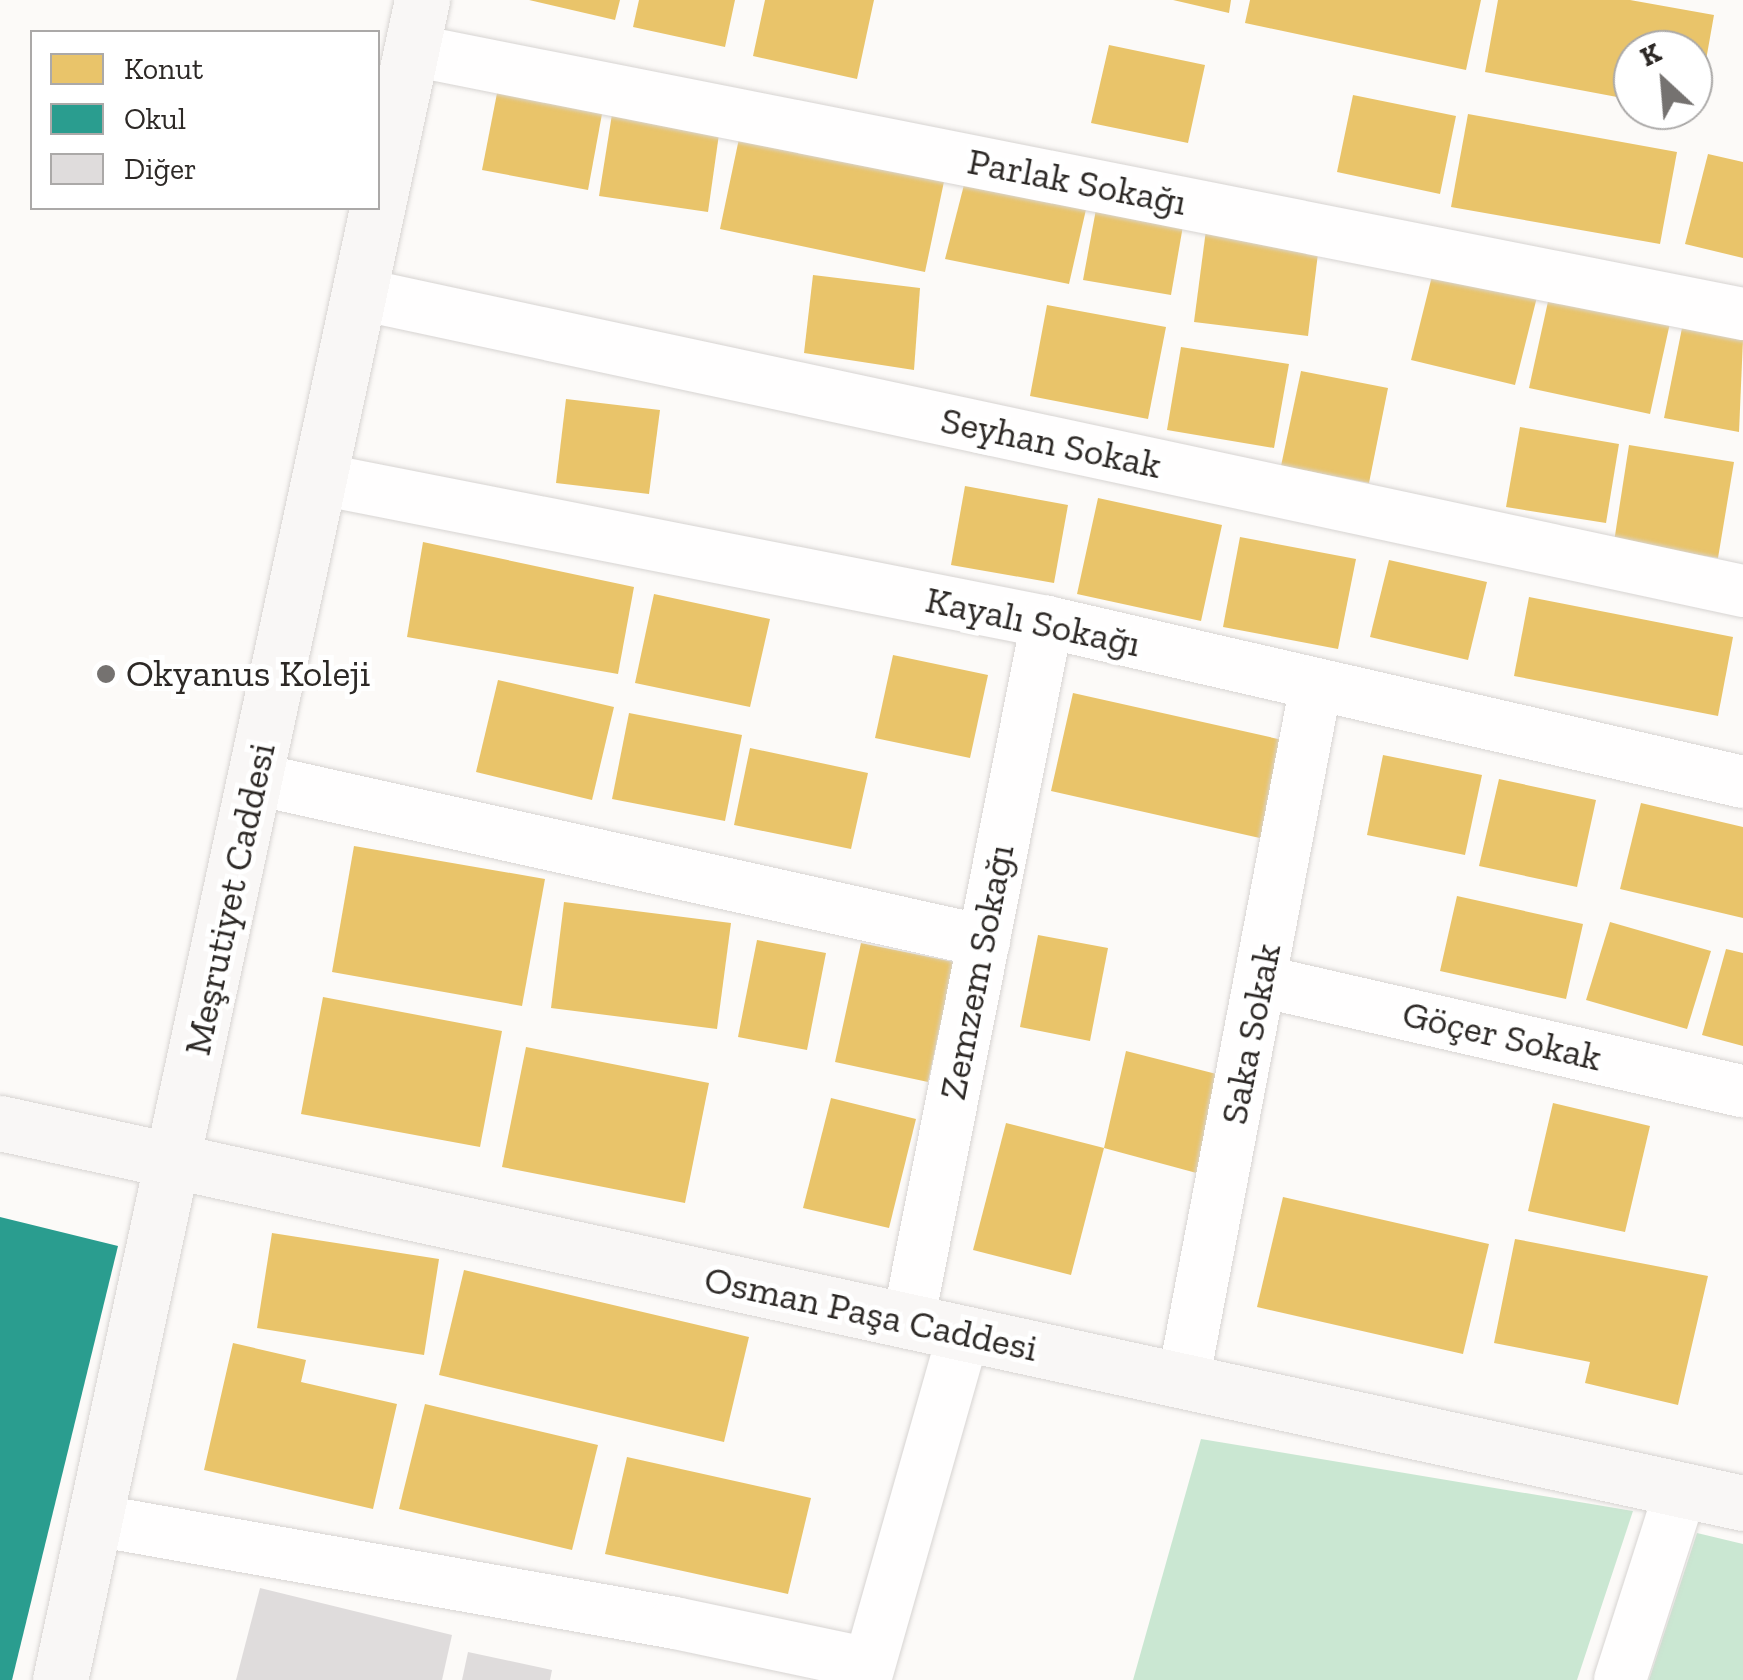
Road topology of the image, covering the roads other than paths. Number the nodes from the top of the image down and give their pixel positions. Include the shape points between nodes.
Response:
1 (417, 25) edge
2 (380, 200) edge
3 (378, 210) edge
4 (360, 294) junction
5 (1743, 314) edge
6 (320, 479) junction
7 (1743, 591) edge
8 (1047, 622) junction
9 (1316, 686) junction
10 (256, 780) junction
11 (1743, 782) edge
12 (984, 941) junction
13 (1261, 982) junction
14 (1743, 1092) edge
15 (0, 1123) edge
16 (174, 1162) junction
17 (908, 1322) junction
18 (964, 1335) junction
19 (1184, 1382) junction
20 (1681, 1490) junction
21 (1743, 1503) edge
22 (95, 1520) junction
23 (867, 1672) edge
24 (60, 1680) edge
25 (1620, 1680) edge

1 - 2 main road, Meşrutiyet Caddesi
1 - 5 street, Parlak Sokağı
3 - 4 main road, Meşrutiyet Caddesi
4 - 6 main road, Meşrutiyet Caddesi
4 - 7 street, Seyhan Sokak
6 - 8 street, Kayalı Sokağı
6 - 10 main road, Meşrutiyet Caddesi
8 - 9 street, Kayalı Sokağı
8 - 12 street, Zemzem Sokağı
9 - 11 street, Kayalı Sokağı
9 - 13 street, Saka Sokak
10 - 12 street
10 - 16 main road, Meşrutiyet Caddesi
12 - 17 street, Zemzem Sokağı
13 - 14 street, Göçer Sokak
13 - 19 street, Saka Sokak
15 - 16 main road, Osman Paşa Caddesi
16 - 17 main road, Osman Paşa Caddesi
16 - 22 main road, Meşrutiyet Caddesi
17 - 18 main road, Osman Paşa Caddesi
18 - 19 main road, Osman Paşa Caddesi
18 - 23 street
19 - 20 main road, Osman Paşa Caddesi
20 - 21 main road, Osman Paşa Caddesi
20 - 25 street
22 - 23 street via 674,1623
22 - 24 main road, Meşrutiyet Caddesi

